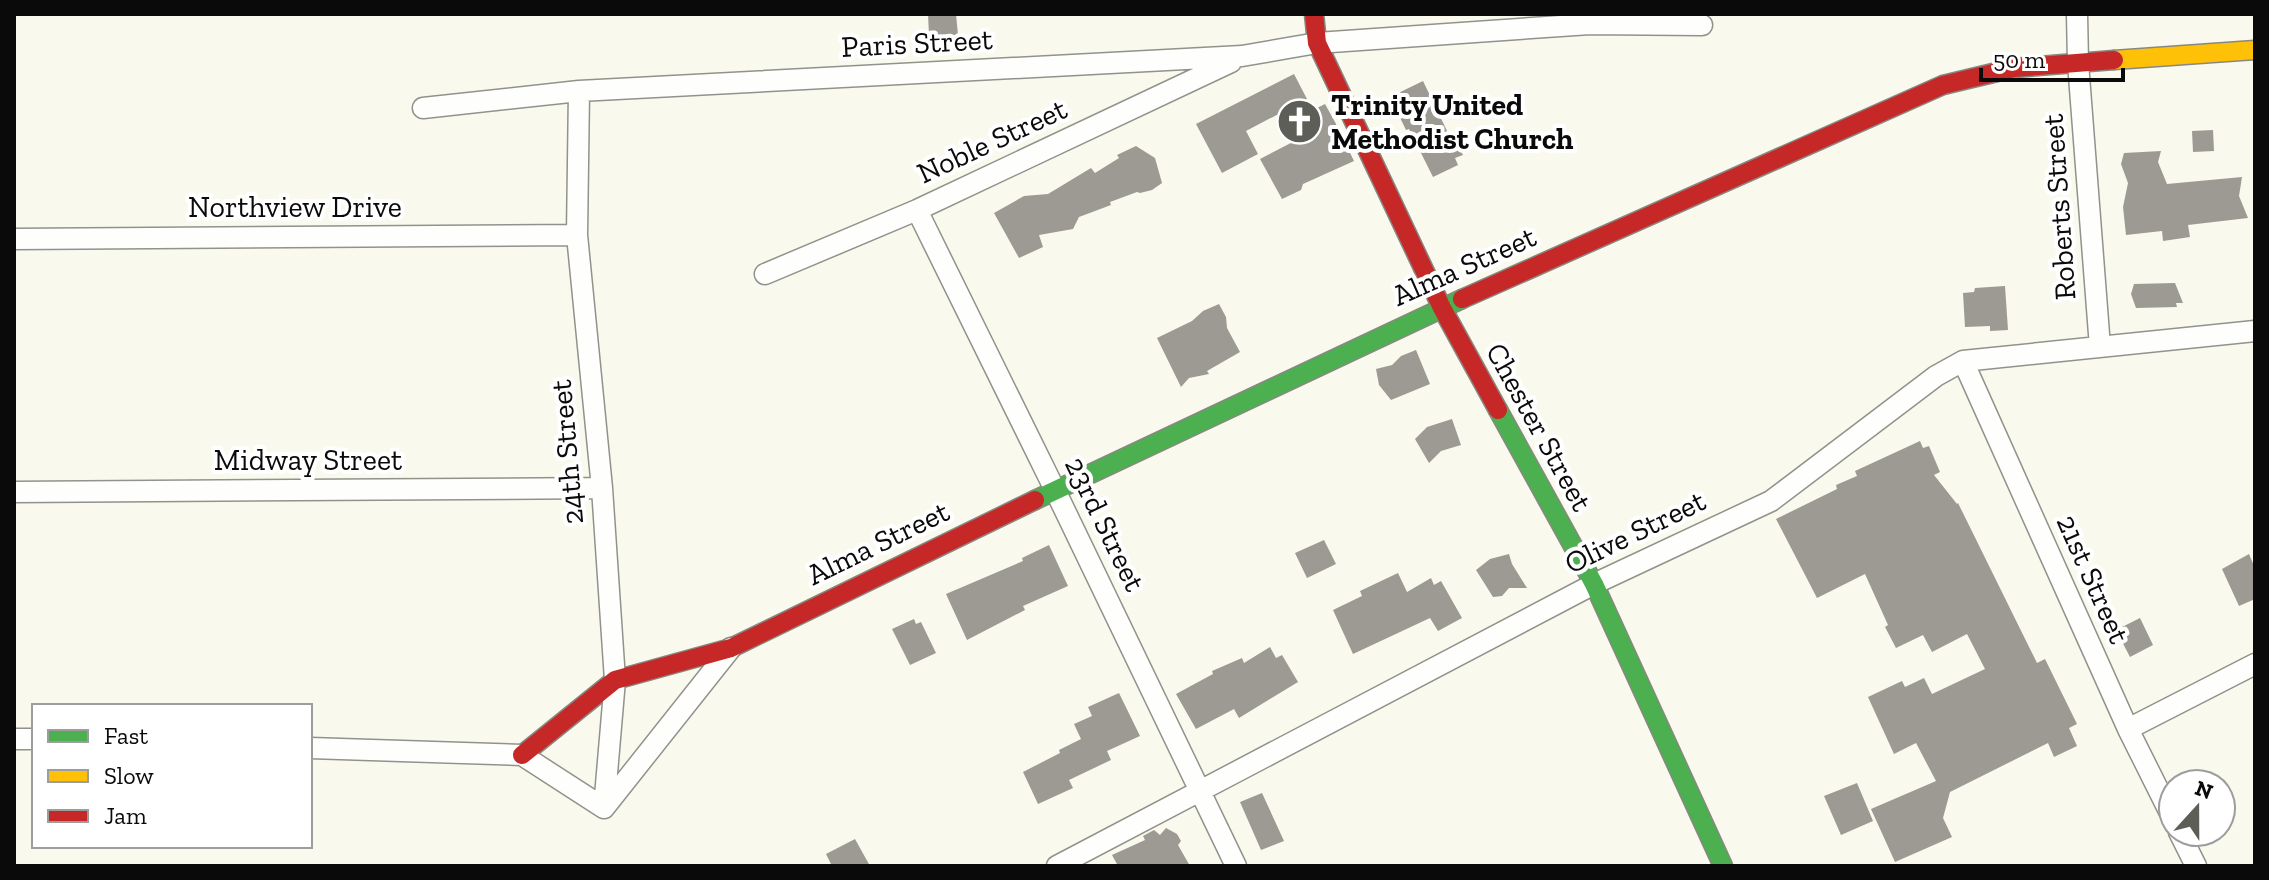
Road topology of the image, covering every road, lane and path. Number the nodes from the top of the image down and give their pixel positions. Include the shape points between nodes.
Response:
1 (1314, 14) edge
2 (2077, 14) edge
3 (1590, 19) edge
4 (1702, 25) dead end
5 (1317, 43) junction
6 (2255, 50) edge
7 (1242, 56) junction
8 (2078, 63) junction
9 (579, 91) junction
10 (423, 108) dead end
11 (917, 210) junction
12 (577, 235) junction
13 (14, 239) edge
14 (765, 274) dead end
15 (1442, 308) junction
16 (2255, 331) edge
17 (2100, 347) junction
18 (1963, 361) junction
19 (602, 488) junction
20 (1055, 490) junction
21 (14, 492) edge
22 (1594, 584) junction
23 (731, 648) junction
24 (2255, 664) edge
25 (615, 680) junction
26 (2128, 729) junction
27 (312, 748) edge
28 (522, 755) junction
29 (2157, 787) edge
30 (1199, 791) junction
31 (604, 808) junction
32 (2187, 848) edge
33 (1057, 866) edge
34 (1236, 866) edge
35 (1723, 866) edge
36 (2196, 866) edge

1 - 5 street, Chester Street
2 - 8 street, Roberts Street
3 - 4 street, Paris Street
3 - 5 street, Paris Street
5 - 7 street, Paris Street
5 - 15 street, Chester Street
6 - 8 street, Alma Street
7 - 9 street, Paris Street
7 - 11 street, Noble Street
8 - 15 street, Alma Street via 2014,68 1943,85
8 - 17 street, Roberts Street
9 - 10 street, Paris Street
9 - 12 street, 24th Street
11 - 14 street, Noble Street
11 - 20 street, 23rd Street
12 - 13 street, Northview Drive
12 - 19 street, 24th Street
15 - 20 street, Alma Street
15 - 22 street, Chester Street
16 - 17 street, Olive Street
17 - 18 street, Olive Street
18 - 22 street, Olive Street via 1771,501
18 - 26 street, 21st Street
19 - 21 street, Midway Street
19 - 25 street, 24th Street
20 - 23 street, Alma Street
20 - 30 street, 23rd Street
22 - 30 street, Olive Street
22 - 35 street, Chester Street
23 - 25 street, Alma Street
23 - 31 street, Alma Street
24 - 26 street
25 - 28 street, Alma Street
25 - 31 street, 24th Street
26 - 29 street, 21st Street
27 - 28 street
28 - 31 street
30 - 33 street, Olive Street
30 - 34 street, 23rd Street
32 - 36 street

